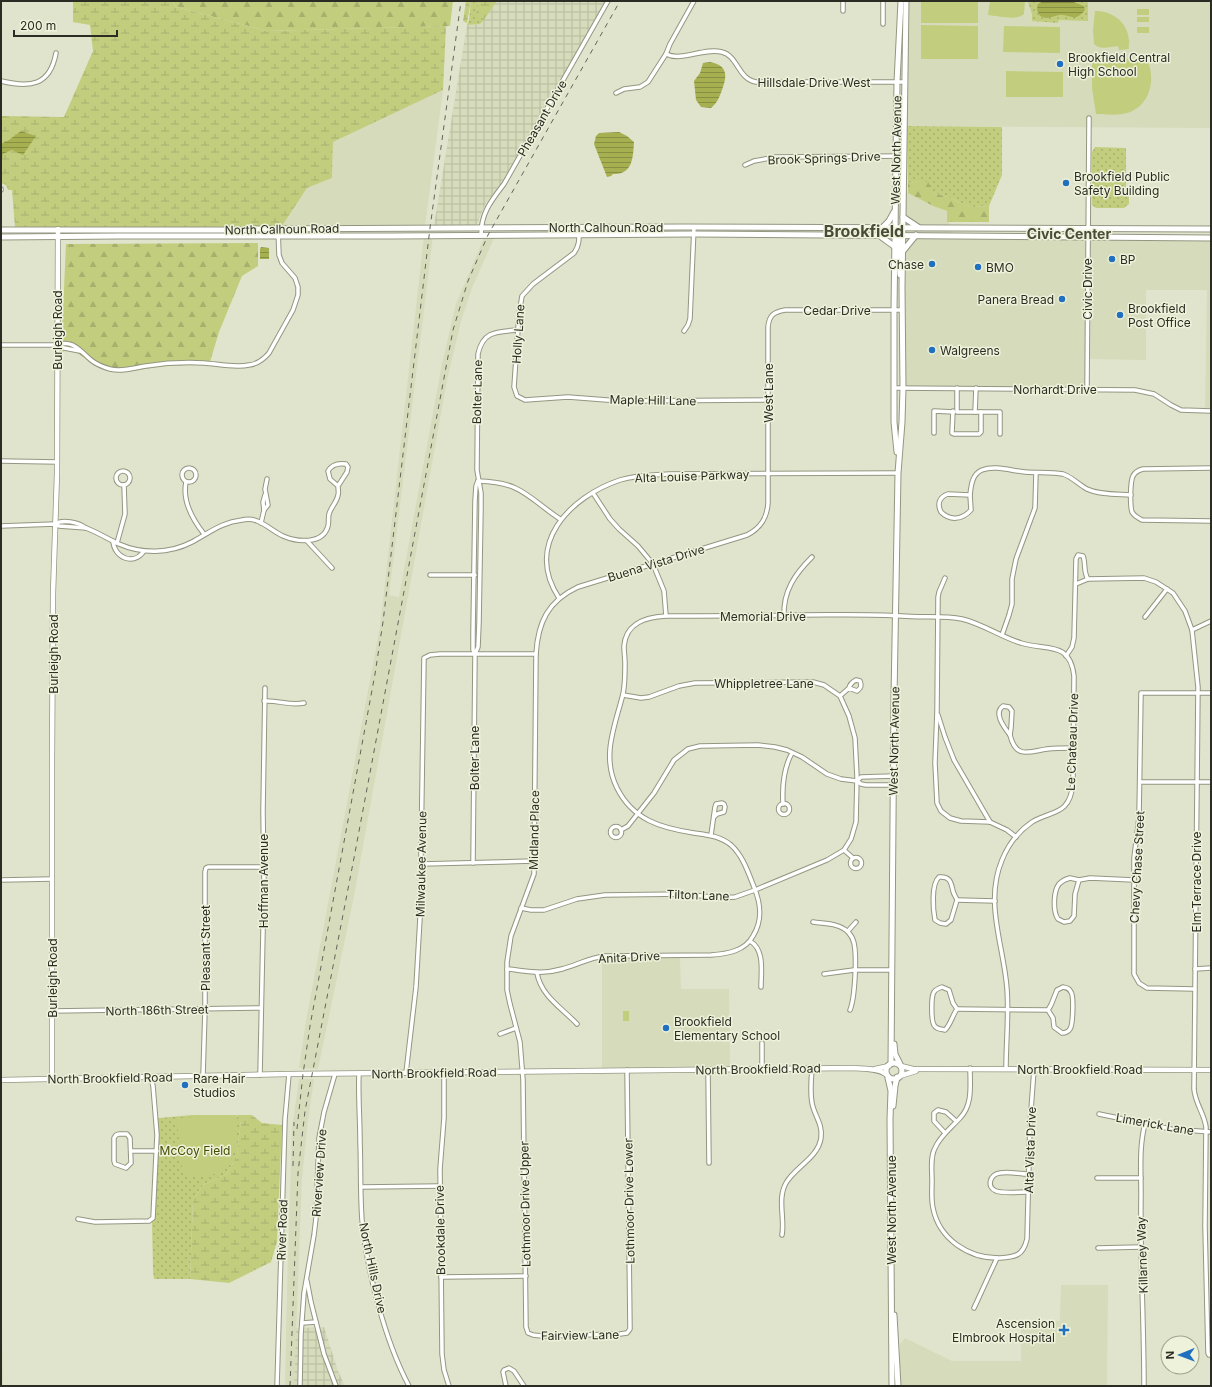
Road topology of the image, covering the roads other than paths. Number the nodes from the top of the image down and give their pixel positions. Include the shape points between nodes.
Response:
1 (608, 1) edge
2 (694, 1) edge
3 (843, 1) edge
4 (883, 1) edge
5 (901, 1) edge
6 (906, 1) edge
7 (843, 12) dead end
8 (883, 24) dead end
9 (56, 53) dead end
10 (666, 54) junction
11 (1, 81) edge
12 (897, 82) junction
13 (905, 82) junction
14 (616, 93) dead end
15 (1089, 118) dead end
16 (896, 156) junction
17 (904, 156) junction
18 (745, 165) dead end
19 (895, 211) junction
20 (903, 217) junction
21 (694, 227) junction
22 (883, 227) junction
23 (895, 227) junction
24 (481, 228) junction
25 (579, 228) junction
26 (903, 228) junction
27 (918, 228) junction
28 (1087, 228) junction
29 (278, 229) junction
30 (1, 230) edge
31 (58, 230) junction
32 (1211, 230) edge
33 (694, 234) junction
34 (878, 234) junction
35 (481, 235) junction
36 (579, 235) junction
37 (899, 235) junction
38 (916, 235) junction
39 (278, 236) junction
40 (1087, 236) junction
41 (1, 237) edge
42 (58, 237) junction
43 (1211, 238) edge
44 (895, 247) junction
45 (903, 251) junction
46 (902, 288) junction
47 (894, 310) junction
48 (902, 310) junction
49 (773, 314) joint
50 (518, 330) junction
51 (684, 330) dead end
52 (1, 345) edge
53 (57, 345) junction
54 (894, 388) junction
55 (903, 388) junction
56 (957, 388) junction
57 (976, 388) junction
58 (1087, 389) junction
59 (538, 399) joint
60 (768, 400) junction
61 (1211, 411) edge
62 (955, 412) junction
63 (975, 412) junction
64 (981, 412) junction
65 (934, 433) dead end
66 (1000, 434) dead end
67 (1, 461) edge
68 (57, 462) junction
69 (1211, 468) edge
70 (898, 470) junction
71 (768, 473) junction
72 (1036, 473) junction
73 (267, 479) dead end
74 (478, 481) junction
75 (186, 482) junction
76 (124, 485) junction
77 (338, 486) junction
78 (593, 493) junction
79 (970, 494) junction
80 (1131, 494) junction
81 (560, 519) junction
82 (1211, 521) edge
83 (261, 523) junction
84 (55, 524) junction
85 (1, 526) edge
86 (204, 534) junction
87 (307, 541) junction
88 (115, 542) junction
89 (144, 551) junction
90 (812, 557) dead end
91 (653, 564) junction
92 (332, 568) dead end
93 (430, 575) dead end
94 (474, 575) junction
95 (480, 575) junction
96 (946, 578) dead end
97 (1088, 579) junction
98 (1076, 584) junction
99 (1167, 589) junction
100 (559, 598) junction
101 (666, 616) junction
102 (784, 616) junction
103 (896, 616) junction
104 (937, 617) junction
105 (1145, 617) dead end
106 (1211, 622) edge
107 (1192, 630) junction
108 (1002, 635) junction
109 (475, 654) junction
110 (536, 654) junction
111 (1066, 656) junction
112 (265, 688) dead end
113 (849, 688) dead end
114 (1211, 693) edge
115 (1198, 694) junction
116 (623, 695) junction
117 (840, 696) junction
118 (264, 701) junction
119 (304, 703) dead end
120 (937, 711) junction
121 (1010, 735) junction
122 (1073, 748) junction
123 (792, 753) junction
124 (894, 776) junction
125 (857, 781) junction
126 (1140, 782) junction
127 (1197, 782) junction
128 (1211, 782) edge
129 (894, 785) junction
130 (783, 804) dead end
131 (638, 813) junction
132 (714, 817) dead end
133 (990, 822) junction
134 (621, 830) dead end
135 (711, 835) junction
136 (1016, 836) junction
137 (844, 850) junction
138 (853, 858) dead end
139 (534, 861) junction
140 (473, 863) junction
141 (422, 864) junction
142 (263, 867) junction
143 (52, 879) junction
144 (1, 880) edge
145 (1079, 880) junction
146 (1134, 880) junction
147 (755, 890) junction
148 (957, 900) junction
149 (995, 901) junction
150 (521, 908) junction
151 (813, 922) dead end
152 (856, 922) dead end
153 (848, 931) junction
154 (750, 941) junction
155 (1211, 968) edge
156 (507, 969) junction
157 (1195, 969) junction
158 (854, 970) junction
159 (892, 970) junction
160 (537, 973) junction
161 (824, 974) dead end
162 (761, 987) dead end
163 (1194, 990) junction
164 (261, 1008) junction
165 (957, 1009) junction
166 (205, 1010) junction
167 (850, 1010) dead end
168 (1007, 1010) junction
169 (1048, 1010) junction
170 (52, 1011) junction
171 (892, 1014) junction
172 (577, 1024) dead end
173 (516, 1028) junction
174 (500, 1034) dead end
175 (762, 1042) dead end
176 (890, 1065) junction
177 (900, 1065) junction
178 (925, 1068) junction
179 (970, 1068) junction
180 (762, 1069) junction
181 (812, 1069) junction
182 (866, 1069) junction
183 (1006, 1069) junction
184 (1034, 1069) junction
185 (627, 1070) junction
186 (708, 1070) junction
187 (1194, 1070) junction
188 (1211, 1070) edge
189 (522, 1071) junction
190 (406, 1073) junction
191 (444, 1073) junction
192 (289, 1074) junction
193 (335, 1074) junction
194 (359, 1074) junction
195 (260, 1075) junction
196 (202, 1076) junction
197 (887, 1077) junction
198 (898, 1077) junction
199 (151, 1078) junction
200 (52, 1079) junction
201 (1, 1080) edge
202 (1099, 1114) dead end
203 (956, 1121) junction
204 (1145, 1124) junction
205 (890, 1129) junction
206 (1206, 1132) junction
207 (1211, 1132) edge
208 (946, 1133) junction
209 (130, 1151) junction
210 (157, 1151) junction
211 (709, 1163) dead end
212 (1028, 1174) junction
213 (1097, 1178) dead end
214 (1141, 1178) junction
215 (440, 1186) junction
216 (361, 1187) junction
217 (1028, 1192) junction
218 (78, 1220) dead end
219 (782, 1235) dead end
220 (1141, 1247) junction
221 (1098, 1248) dead end
222 (997, 1258) junction
223 (307, 1272) junction
224 (526, 1276) junction
225 (441, 1277) junction
226 (891, 1291) junction
227 (974, 1308) dead end
228 (316, 1322) junction
229 (302, 1323) junction
230 (629, 1331) joint
231 (530, 1335) joint
232 (1210, 1355) edge
233 (276, 1386) edge
234 (300, 1386) edge
235 (336, 1386) edge
236 (409, 1386) edge
237 (448, 1386) edge
238 (506, 1386) edge
239 (524, 1386) edge
240 (892, 1386) edge
241 (898, 1386) edge
242 (1144, 1386) edge

1 - 24 street, Pheasant Drive via 504,184 489,204
2 - 10 street
3 - 7 street
4 - 8 street
5 - 12 main road, West North Avenue
6 - 13 main road, West North Avenue
9 - 11 street via 52,68 41,80 23,85
10 - 12 street, Hillsdale Drive West via 677,56 704,51 725,52 748,79 756,82
10 - 14 street via 645,85
12 - 13 street, Hillsdale Drive West
12 - 16 main road, West North Avenue
13 - 17 main road, West North Avenue
15 - 28 street, Civic Drive
16 - 17 street, Brook Springs Drive
16 - 18 street, Brook Springs Drive via 776,157
16 - 19 main road, West North Avenue
17 - 20 main road, West North Avenue
19 - 22 main road
19 - 23 main road, West North Avenue
20 - 26 main road, West North Avenue
20 - 27 main road
21 - 22 main road, North Calhoun Road
21 - 25 main road, North Calhoun Road
21 - 33 street
22 - 23 main road, North Calhoun Road
23 - 26 main road, North Calhoun Road
23 - 37 main road, West North Avenue
24 - 25 main road, North Calhoun Road
24 - 29 main road, North Calhoun Road
24 - 35 street, Pheasant Drive
25 - 36 street, Holly Lane
26 - 27 main road, North Calhoun Road
26 - 37 main road, West North Avenue
27 - 28 main road, North Calhoun Road
28 - 32 main road, North Calhoun Road
28 - 40 street, Civic Drive
29 - 31 main road, North Calhoun Road
29 - 39 street
30 - 31 main road, North Calhoun Road
31 - 42 street, Burleigh Road
33 - 34 main road, North Calhoun Road
33 - 36 main road, North Calhoun Road
33 - 51 street via 690,319
34 - 37 main road, North Calhoun Road
34 - 44 main road
35 - 36 main road, North Calhoun Road
35 - 39 main road, North Calhoun Road
36 - 50 street, Holly Lane via 578,248 574,253 533,284 522,296
37 - 38 main road, North Calhoun Road
37 - 44 main road, West North Avenue
37 - 45 main road, West North Avenue
37 - 46 main road
38 - 40 main road, North Calhoun Road
38 - 45 main road
39 - 42 main road, North Calhoun Road
39 - 53 street via 279,255 294,278 298,295 293,310 269,353 255,364 244,366 194,362 115,370 97,364 75,346 63,343
40 - 43 main road, North Calhoun Road
40 - 58 street, Civic Drive
41 - 42 main road, North Calhoun Road
42 - 53 street, Burleigh Road
44 - 47 main road, West North Avenue
45 - 46 main road, West North Avenue
46 - 48 main road, West North Avenue
47 - 48 street, Cedar Drive
47 - 49 street, Cedar Drive via 785,310
47 - 54 main road, West North Avenue
48 - 55 main road, West North Avenue
49 - 60 street, West Lane via 768,327
50 - 59 street, Holly Lane via 514,390 517,396 523,399
50 - 74 street, Bolter Lane via 493,333 479,350 476,427
52 - 53 street
53 - 68 street, Burleigh Road
54 - 55 street, Norhardt Drive
54 - 70 main road, West North Avenue
55 - 56 street, Norhardt Drive
55 - 70 main road, West North Avenue
56 - 57 street, Norhardt Drive
56 - 62 street
57 - 58 street, Norhardt Drive
57 - 63 street
58 - 61 street, Norhardt Drive via 1146,391 1181,410
59 - 60 street, Maple Hill Lane via 568,397 620,401
60 - 71 street, West Lane
62 - 63 street
62 - 64 street via 952,433 954,434 979,434
62 - 65 street via 934,412
63 - 64 street
64 - 66 street via 1000,412
67 - 68 street
68 - 84 street, Burleigh Road
69 - 80 street via 1143,469 1133,476
70 - 71 street, Alta Louise Parkway
70 - 103 main road, West North Avenue
71 - 78 street, Alta Louise Parkway via 638,476 613,483
71 - 91 street, Buena Vista Drive via 767,511 754,532
72 - 79 street via 982,470 973,479
72 - 80 street via 1063,474 1097,492
72 - 108 street via 1035,508 1016,559 1010,615
73 - 83 street via 265,495 268,505
74 - 81 street via 502,483 520,489
74 - 94 street, Bolter Lane via 475,496
74 - 95 street, Bolter Lane via 481,493
75 - 75 street via 182,472 188,468 192,469 196,472 195,480
75 - 86 street via 189,509
76 - 76 street via 130,481 130,477 122,471 116,481
76 - 88 street via 125,514 119,537
77 - 77 street via 330,479 328,471 330,467 346,464 347,472
77 - 87 street via 339,495 329,514 326,531 316,539
78 - 81 street, Alta Louise Parkway
78 - 91 street via 619,530 638,546
79 - 79 street via 944,496 939,504 941,512 948,517 966,516 971,510
80 - 82 street via 1133,512 1142,520
81 - 100 street, Alta Louise Parkway via 550,539 546,557 548,575
83 - 86 street via 250,519 236,520 217,526
83 - 87 street via 287,538
84 - 85 street
84 - 88 street via 70,522 83,525
84 - 143 street, Burleigh Road
86 - 89 street via 174,549
87 - 92 street
88 - 89 street
88 - 89 street via 116,552 123,558 138,558
90 - 102 street via 790,584
91 - 100 street, Buena Vista Drive via 584,584
91 - 101 street via 664,591
93 - 94 street
94 - 95 street
94 - 109 street, Bolter Lane
95 - 109 street, Bolter Lane via 478,647
96 - 104 street via 938,592
97 - 98 street
97 - 98 street via 1085,574 1084,558 1078,555
97 - 99 street via 1149,579
98 - 111 street via 1074,638
99 - 105 street
99 - 107 street via 1174,593 1180,602
100 - 110 street, Buena Vista Drive via 540,625
101 - 102 street, Memorial Drive
101 - 116 street, Memorial Drive via 644,619 632,628 627,636 624,644
102 - 103 street, Memorial Drive
103 - 104 street
103 - 124 main road, West North Avenue
104 - 108 street via 965,620
104 - 120 street
106 - 107 street
107 - 115 street, Elm Terrace Drive
108 - 111 street via 1024,644 1054,648
109 - 110 street
109 - 140 street, Bolter Lane
109 - 141 street, Milwaukee Avenue via 426,656 423,661
110 - 139 street, Midland Place
111 - 122 street, Le Chateau Drive via 1074,676
112 - 118 street, Hoffman Avenue
113 - 117 street
114 - 115 street
115 - 126 street, Chevy Chase Street via 1141,693
115 - 127 street, Elm Terrace Drive
116 - 117 street, Whippletree Lane via 649,697 695,683 807,682 820,683
116 - 131 street via 610,740 609,755 611,770 622,796
117 - 125 street via 850,716 856,738
118 - 119 street via 291,705
118 - 142 street, Hoffman Avenue
120 - 133 street via 954,760
120 - 133 street via 935,792 938,808 955,820
121 - 121 street via 1012,711 1009,707 1003,706 999,714
121 - 122 street via 1016,749 1024,753
122 - 136 street, Le Chateau Drive via 1073,784 1068,800 1058,812 1033,822
123 - 125 street via 830,775
123 - 130 street via 785,767
123 - 131 street via 775,746 758,745 688,749 674,760
124 - 125 street via 861,777
124 - 129 main road, West North Avenue
125 - 129 street via 866,785
125 - 137 street via 856,822 851,839
126 - 127 street
126 - 146 street, Chevy Chase Street
127 - 128 street
127 - 157 street, Elm Terrace Drive
129 - 159 main road, West North Avenue
131 - 134 street via 628,826
131 - 135 street via 664,828
132 - 135 street
133 - 136 street
135 - 147 street via 725,841 739,854
136 - 149 street, Le Chateau Drive via 1002,860 996,882
137 - 138 street
137 - 147 street, Tilton Lane via 827,860
139 - 140 street
139 - 150 street, Midland Place via 533,878
140 - 141 street
141 - 190 street, Milwaukee Avenue via 418,961
142 - 164 street, Hoffman Avenue
142 - 166 street, Pleasant Street via 206,868
143 - 144 street
143 - 170 street, Burleigh Road
145 - 145 street via 1066,879 1057,888 1056,914 1060,921 1070,921 1074,916 1075,894
145 - 146 street
146 - 163 street, Chevy Chase Street via 1133,964 1136,980 1150,989
147 - 150 street, Tilton Lane via 740,896 724,898 685,894 605,895 577,899 544,910
147 - 154 street via 760,907 759,921
148 - 148 street via 949,879 938,878 934,887 935,920 943,924 951,920
148 - 149 street
149 - 168 street, Le Chateau Drive via 997,933 1006,973
150 - 156 street, Midland Place via 511,936
151 - 153 street via 839,926
152 - 153 street
153 - 158 street via 854,942
154 - 160 street, Anita Drive via 735,951 720,955 604,956 564,969
154 - 162 street via 759,951
155 - 157 street
156 - 160 street, Anita Drive
156 - 173 street, Midland Place via 507,990
157 - 163 street, Elm Terrace Drive
158 - 159 street
158 - 161 street
158 - 167 street
159 - 171 main road, West North Avenue
160 - 172 street via 548,997
163 - 187 street, Elm Terrace Drive
164 - 166 street, North 186th Street
164 - 195 street, Hoffman Avenue
165 - 165 street via 949,990 942,987 937,989 933,994 934,1026 945,1030
165 - 168 street
166 - 170 street, North 186th Street
166 - 196 street, Pleasant Street
168 - 169 street
168 - 183 street, Le Chateau Drive
169 - 169 street via 1056,1030 1062,1033 1070,1030 1070,990 1063,987 1057,990
170 - 200 street, Burleigh Road
171 - 176 main road, West North Avenue
171 - 177 main road, West North Avenue via 895,1050
173 - 174 street
173 - 189 street, Midland Place via 520,1042
175 - 180 street
176 - 177 main road
176 - 182 street, North Brookfield Road
176 - 197 main road via 886,1071
177 - 178 street, North Brookfield Road via 909,1069
177 - 198 main road via 902,1072
178 - 179 street, North Brookfield Road
178 - 198 street, North Brookfield Road
179 - 183 street, North Brookfield Road
179 - 203 street via 969,1103 964,1114
180 - 181 street, North Brookfield Road
180 - 186 street, North Brookfield Road
181 - 182 street, North Brookfield Road
181 - 219 street via 812,1103 820,1124 821,1137 815,1152 790,1178 784,1189
182 - 197 street, North Brookfield Road via 882,1072
183 - 184 street, North Brookfield Road
184 - 187 street, North Brookfield Road
184 - 212 street, Alta Vista Drive
185 - 186 street, North Brookfield Road
185 - 189 street, North Brookfield Road
185 - 230 street, Lothmoor Drive Lower
186 - 211 street
187 - 188 street, North Brookfield Road
187 - 206 street, Elm Terrace Drive via 1194,1094 1204,1119
189 - 191 street, North Brookfield Road
189 - 224 street, Lothmoor Drive Upper
190 - 191 street, North Brookfield Road
190 - 194 street, North Brookfield Road
191 - 215 street, Brookdale Drive
192 - 193 street, North Brookfield Road
192 - 195 street, North Brookfield Road
192 - 233 street, River Road via 285,1119
193 - 194 street, North Brookfield Road
193 - 223 street, Riverview Drive via 319,1138 316,1218
194 - 216 street, North Hills Drive
195 - 196 street, North Brookfield Road
196 - 199 street, North Brookfield Road
197 - 198 main road
197 - 205 main road, West North Avenue via 891,1088
198 - 205 main road, West North Avenue via 895,1083
199 - 200 street, North Brookfield Road
199 - 210 street
200 - 201 street, North Brookfield Road
202 - 204 street, Limerick Lane
203 - 208 street
203 - 208 street via 944,1110 934,1113 934,1121
204 - 206 street, Limerick Lane
204 - 214 street, Killarney Way
205 - 226 main road, West North Avenue
206 - 207 street, Limerick Lane
206 - 232 street, Elm Terrace Drive via 1205,1220
208 - 222 street via 932,1154 932,1197 936,1218 952,1242 972,1253
209 - 209 street via 129,1166 123,1168 115,1164 116,1135 129,1136
209 - 210 street
210 - 218 street via 152,1220
212 - 217 street, Alta Vista Drive
212 - 217 street via 999,1173 990,1180 994,1190 1000,1192
213 - 214 street
214 - 220 street, Killarney Way
215 - 216 street
215 - 225 street, Brookdale Drive
216 - 236 street, North Hills Drive via 364,1235 376,1294 391,1345
217 - 222 street, Alta Vista Drive via 1025,1247 1014,1256
220 - 221 street
220 - 242 street, Killarney Way
222 - 227 street
223 - 228 street, Riverview Drive via 308,1291
223 - 229 street, Riverview Drive
224 - 225 street
224 - 231 street, Lothmoor Drive Upper via 526,1326
225 - 237 street, Brookdale Drive via 443,1363
226 - 240 main road, West North Avenue
226 - 241 main road, West North Avenue
228 - 229 street
228 - 235 street, Riverview Drive
229 - 234 street, Riverview Drive
230 - 231 street, Fairview Lane via 620,1334
238 - 239 street via 503,1372 509,1368

